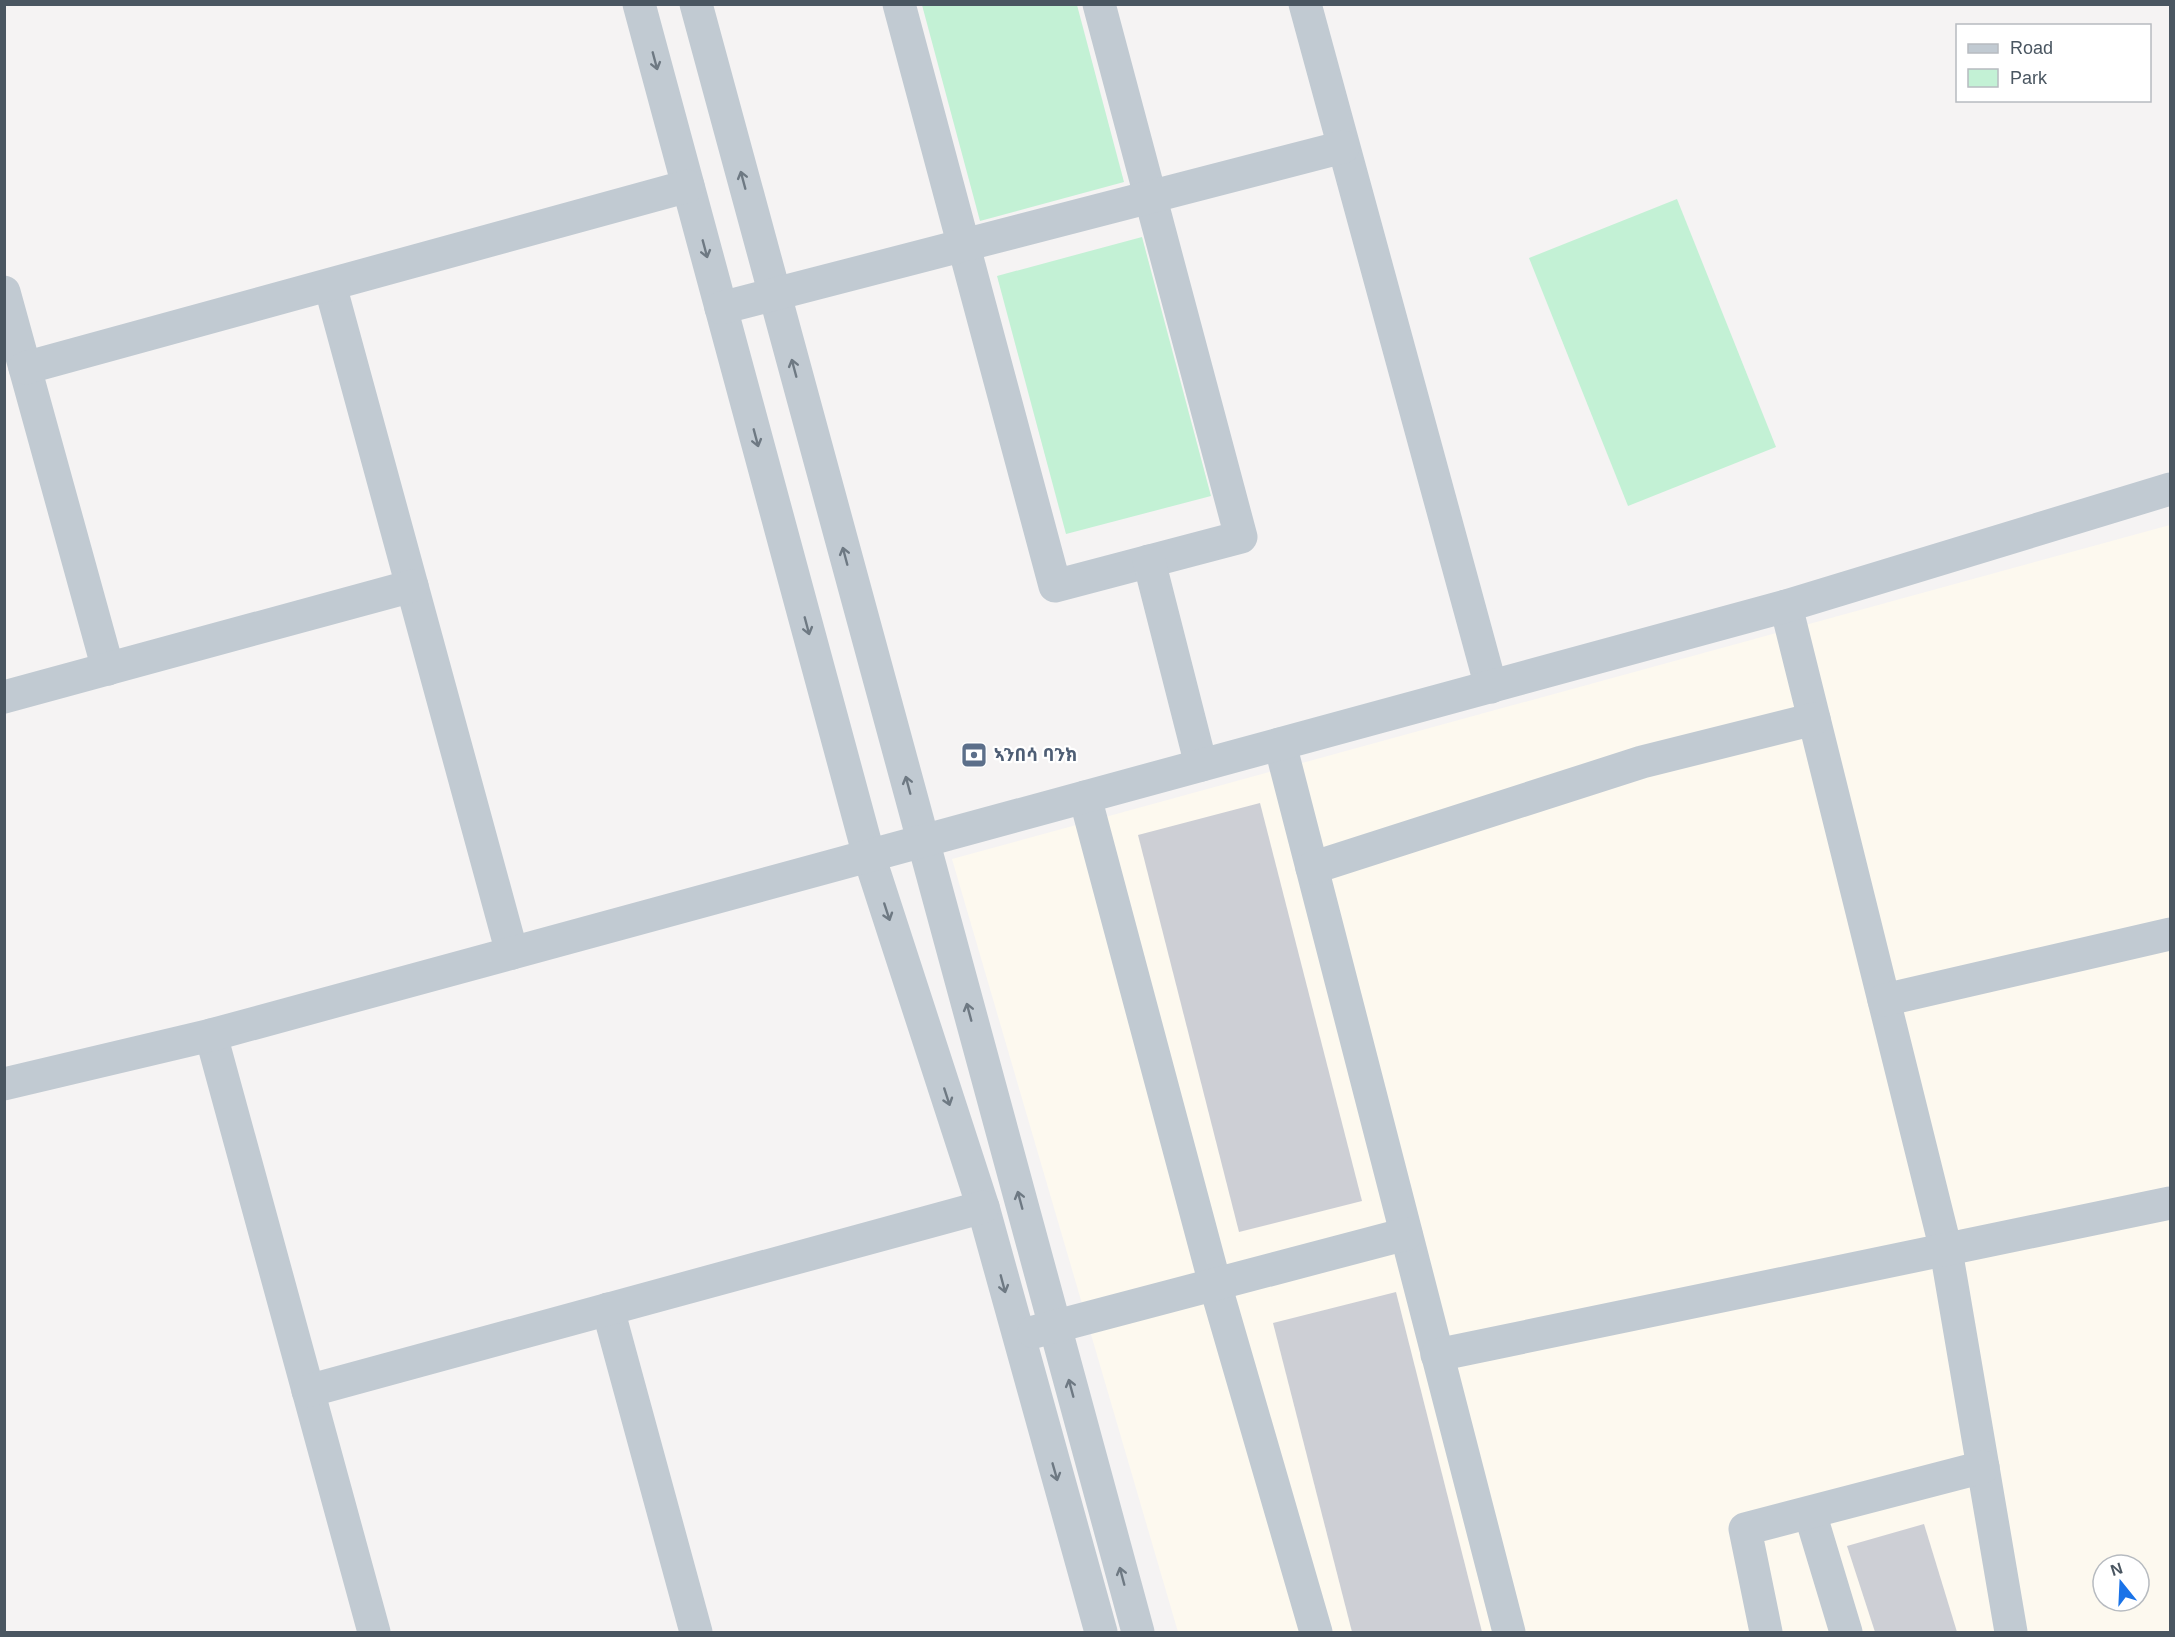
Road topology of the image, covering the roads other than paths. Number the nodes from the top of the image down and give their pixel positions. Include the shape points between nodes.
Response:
1 (639, 4) edge
2 (696, 4) edge
3 (899, 4) edge
4 (1100, 4) edge
5 (1305, 4) edge
6 (1343, 147) junction
7 (688, 186) junction
8 (1151, 197) junction
9 (964, 245) junction
10 (330, 285) junction
11 (4, 292) edge
12 (774, 294) junction
13 (721, 308) junction
14 (25, 368) junction
15 (2170, 489) edge
16 (1149, 561) junction
17 (412, 586) junction
18 (1786, 606) junction
19 (108, 669) junction
20 (1491, 687) junction
21 (4, 697) edge
22 (1814, 719) junction
23 (1280, 744) junction
24 (1201, 765) junction
25 (1084, 797) junction
26 (923, 841) junction
27 (868, 856) junction
28 (1312, 868) junction
29 (2170, 934) edge
30 (512, 953) junction
31 (1884, 999) junction
32 (211, 1035) junction
33 (4, 1084) edge
34 (2170, 1203) edge
35 (982, 1207) junction
36 (1406, 1233) junction
37 (1946, 1250) junction
38 (1215, 1284) junction
39 (608, 1309) junction
40 (1054, 1327) junction
41 (1017, 1336) junction
42 (1437, 1355) junction
43 (308, 1391) junction
44 (1983, 1467) junction
45 (1810, 1513) junction
46 (374, 1632) edge
47 (696, 1632) edge
48 (1101, 1632) edge
49 (1138, 1632) edge
50 (1316, 1632) edge
51 (1509, 1632) edge
52 (1766, 1632) edge
53 (1846, 1632) edge
54 (2010, 1632) edge

1 -> 7 street
12 -> 2 street
3 - 9 street
4 - 8 street
5 - 6 street
6 - 8 street
6 - 20 street
7 - 10 street
7 -> 13 street
8 - 9 street
8 - 16 street via 1241,537
9 - 12 street
9 - 16 street via 1055,586
10 - 14 street
10 - 17 street
11 - 14 street
12 - 13 street
26 -> 12 street
13 -> 27 street
14 - 19 street
15 - 18 street
16 - 24 street
17 - 19 street
17 - 30 street
18 - 20 street
18 - 22 street
19 - 21 street
20 - 23 street
22 - 28 street via 1642,762
22 - 31 street
23 - 24 street
23 - 28 street
24 - 25 street
25 - 26 street
25 - 38 street
26 - 27 street
40 -> 26 street
27 - 30 street
27 -> 35 street
28 - 36 street
29 - 31 street
30 - 32 street
31 - 37 street
32 - 33 street
32 - 43 street
34 - 37 street
35 - 39 street
35 -> 41 street
36 - 38 street
36 - 42 street
37 - 42 street
37 - 44 street
38 - 40 street
38 - 50 street
39 - 43 street
39 - 47 street
40 - 41 street
49 -> 40 street
41 -> 48 street
42 - 51 street
43 - 46 street
44 - 45 street
44 - 54 street
45 - 52 street via 1745,1529
45 - 53 street

